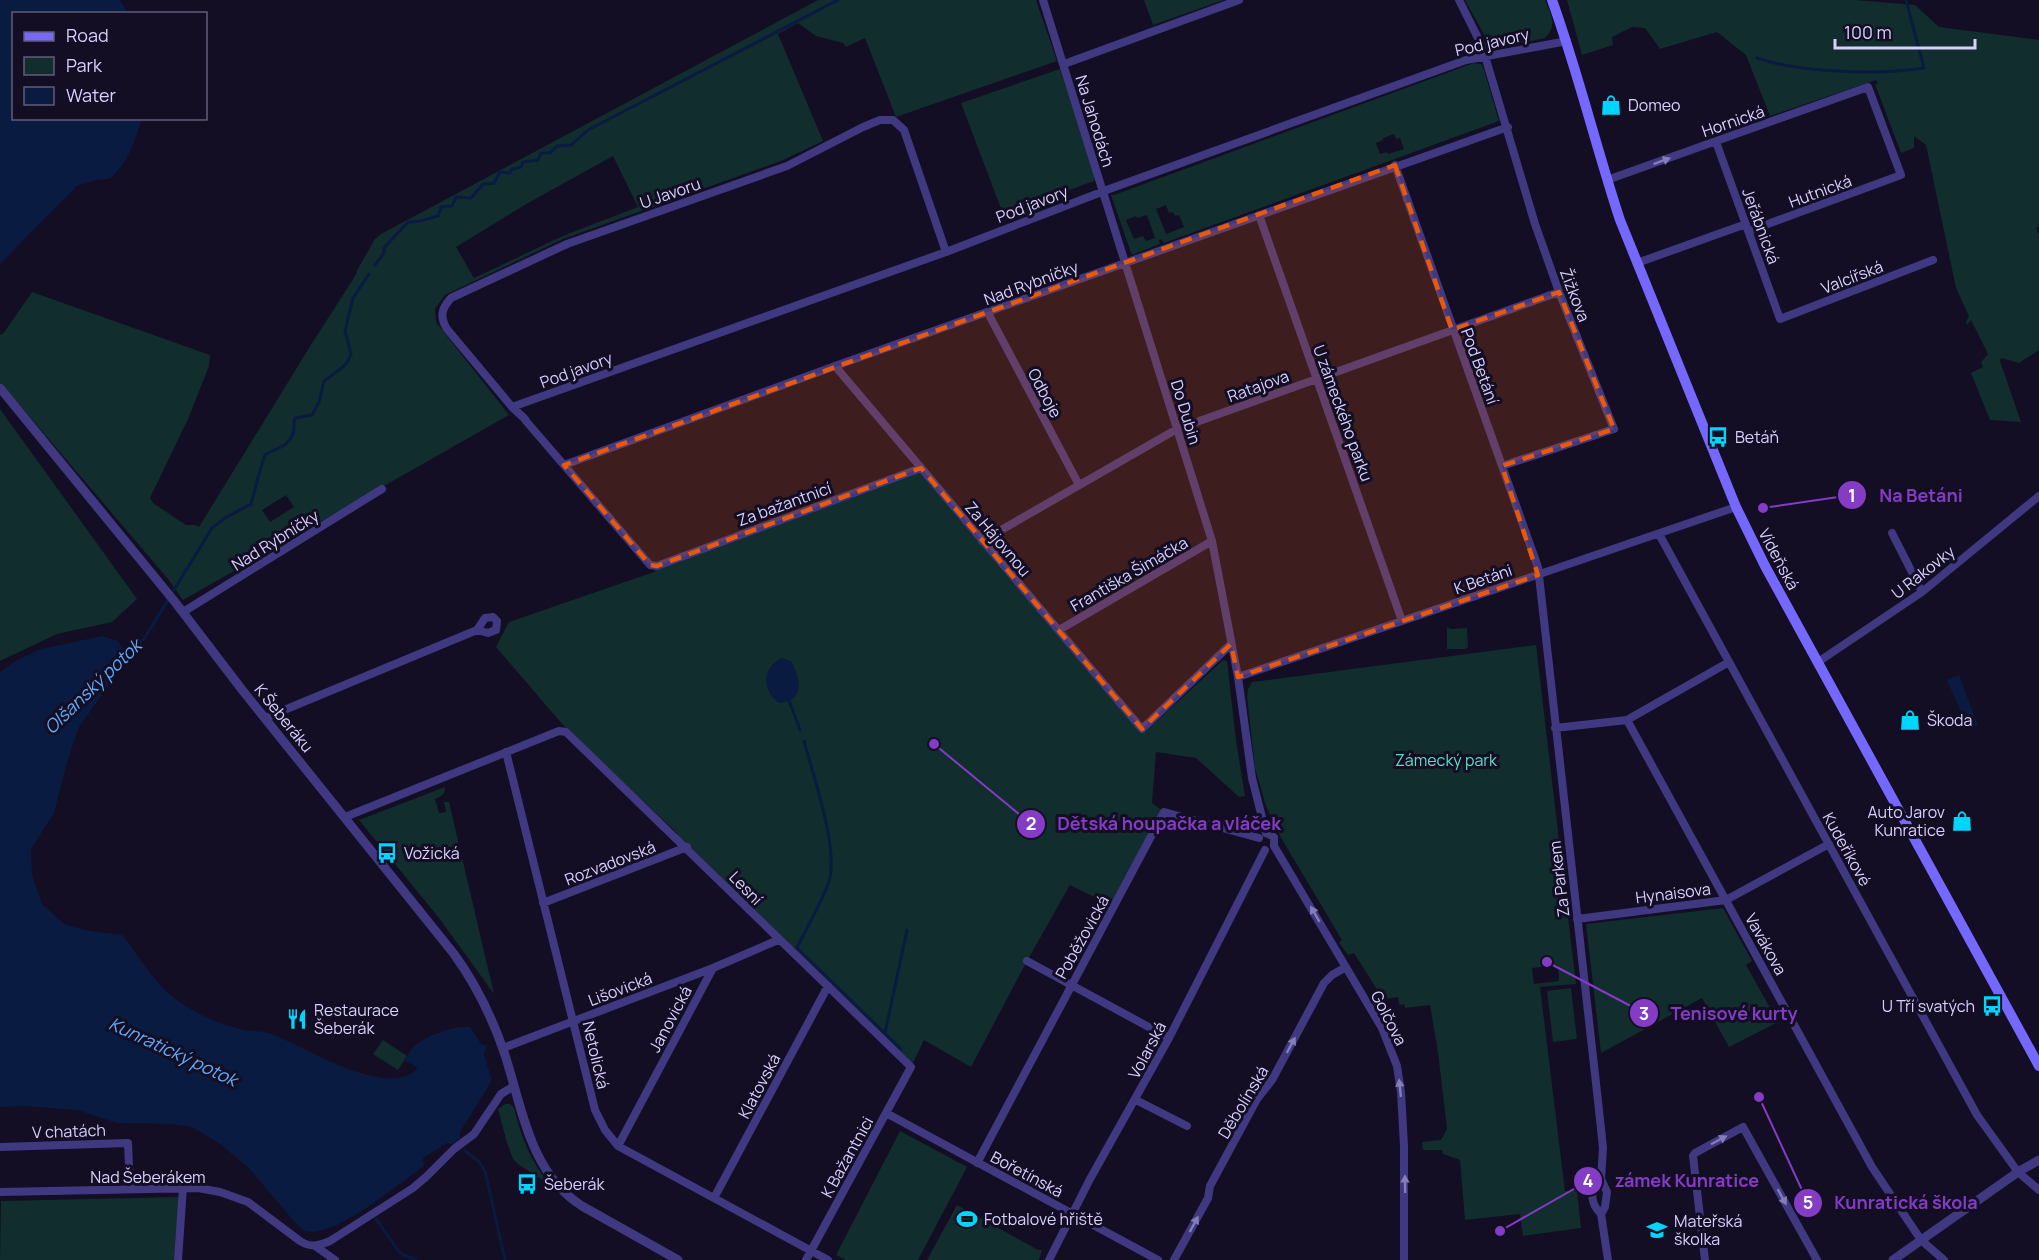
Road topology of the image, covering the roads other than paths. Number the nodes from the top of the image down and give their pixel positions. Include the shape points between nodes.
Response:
1 (1044, 0) edge
2 (1239, 0) edge
3 (1459, 0) edge
4 (1552, 0) edge
5 (1567, 41) junction
6 (1485, 55) junction
7 (1064, 64) junction
8 (1508, 127) junction
9 (1716, 142) junction
10 (1395, 165) junction
11 (1901, 176) joint
12 (1607, 180) junction
13 (1103, 192) junction
14 (1259, 215) junction
15 (1748, 227) junction
16 (946, 252) junction
17 (1932, 261) dead end
18 (1125, 263) junction
19 (1637, 263) junction
20 (1558, 292) junction
21 (987, 313) junction
22 (1780, 319) joint
23 (1452, 330) junction
24 (835, 366) junction
25 (1317, 379) junction
26 (0, 388) edge
27 (512, 407) junction
28 (1177, 429) junction
29 (564, 465) junction
30 (1502, 466) junction
31 (921, 468) junction
32 (1079, 485) junction
33 (382, 489) dead end
34 (2039, 496) edge
35 (1736, 507) junction
36 (1892, 533) dead end
37 (1659, 534) junction
38 (982, 541) junction
39 (1212, 541) junction
40 (657, 566) joint
41 (1538, 575) junction
42 (1922, 592) junction
43 (183, 612) junction
44 (1402, 621) junction
45 (477, 630) dead end
46 (1059, 630) junction
47 (1231, 644) junction
48 (1729, 662) junction
49 (1818, 662) junction
50 (1238, 677) junction
51 (265, 718) junction
52 (1627, 720) junction
53 (1555, 728) junction
54 (506, 752) junction
55 (345, 817) junction
56 (1263, 836) junction
57 (1829, 844) junction
58 (1274, 846) junction
59 (687, 848) junction
60 (1265, 849) junction
61 (1726, 900) junction
62 (543, 903) junction
63 (1577, 919) junction
64 (778, 940) junction
65 (1027, 961) dead end
66 (1346, 966) junction
67 (713, 968) junction
68 (1071, 984) junction
69 (828, 987) junction
70 (574, 1022) junction
71 (1169, 1038) junction
72 (503, 1048) junction
73 (2039, 1066) edge
74 (911, 1067) joint
75 (514, 1086) junction
76 (1136, 1100) junction
77 (886, 1113) junction
78 (1187, 1126) dead end
79 (618, 1146) junction
80 (0, 1147) edge
81 (2039, 1160) edge
82 (977, 1163) junction
83 (2018, 1172) junction
84 (1602, 1179) junction
85 (183, 1187) junction
86 (130, 1189) junction
87 (2039, 1190) edge
88 (0, 1192) edge
89 (714, 1198) junction
90 (1073, 1214) junction
91 (1601, 1214) junction
92 (1921, 1240) junction
93 (315, 1246) junction
94 (811, 1251) junction
95 (178, 1260) edge
96 (335, 1260) edge
97 (678, 1260) edge
98 (806, 1260) edge
99 (828, 1260) edge
100 (1049, 1260) edge
101 (1158, 1260) edge
102 (1174, 1260) edge
103 (1404, 1260) edge
104 (1608, 1260) edge
105 (1705, 1260) edge
106 (1817, 1260) edge
107 (1893, 1260) edge
108 (1944, 1260) edge

1 - 7 street
2 - 7 street, Na Jahodách
3 - 6 street
4 - 5 main road, Vídeňská
5 - 6 street, Pod javory
5 - 12 main road, Vídeňská
6 - 8 street, Žižkova
6 - 13 street, Pod javory
7 - 13 street, Na Jahodách
8 - 10 street, Nad Rybníčky
8 - 20 street, Žižkova
9 - 11 street, Hornická via 1868,87
12 -> 9 street, Hornická
9 - 15 street, Jeřábnická
10 - 14 street, Nad Rybníčky
10 - 23 street, Pod Betání
11 - 15 street, Hutnická
12 - 19 main road, Vídeňská
13 - 16 street, Pod javory
13 - 18 street, Do Dubin
14 - 18 street, Nad Rybníčky
14 - 25 street, U zámeckého parku
15 - 19 street, Hutnická
15 - 22 street, Jeřábnická
16 - 27 street, Pod javory
16 - 27 street, U Javoru via 904,130 893,120 880,120 787,166 567,244 451,298 443,307 444,324
17 - 22 street, Valcířská
18 - 21 street, Nad Rybníčky
18 - 28 street, Do Dubin
19 - 35 main road, Vídeňská
20 - 23 street, Ratajova
20 - 30 street, Žižkova via 1614,429
21 - 24 street, Nad Rybníčky
21 - 32 street, Odboje
23 - 25 street, Ratajova
23 - 30 street, Pod Betání
24 - 29 street, Nad Rybníčky
24 - 31 street, Za Hájovnou
25 - 28 street, Ratajova
25 - 44 street, U zámeckého parku
26 - 43 street, K Šeberáku
27 - 29 street, U Javoru
28 - 32 street, Ratajova
28 - 39 street, Do Dubin
29 - 40 street, U Javoru via 650,565
30 - 41 street, Pod Betání
31 - 38 street, Za Hájovnou
31 - 40 street, Za bažantnicí
32 - 38 street, Ratajova
33 - 43 street, Nad Rybníčky
34 - 42 street, U Rakovky
35 - 37 street, K Betáni
35 - 49 main road, Vídeňská
36 - 42 street
37 - 41 street, K Betáni
37 - 48 street, Kudeříkové
38 - 46 street, Za Hájovnou
39 - 46 street, Františka Šimáčka
39 - 47 street, Do Dubin
41 - 44 street, K Betáni
41 - 53 street, Za Parkem
42 - 49 street, U Rakovky
43 - 51 street, K Šeberáku
44 - 50 street, K Betáni
45 - 51 street
46 - 47 street, Za Hájovnou via 1142,729
47 - 50 street, Do Dubin
48 - 52 street
48 - 57 street, Kudeříkové
49 - 73 main road, Vídeňská
50 - 56 street
51 - 55 street, K Šeberáku
52 - 53 street
52 - 61 street, Vavákova
53 - 63 street, Za Parkem
54 - 55 street
54 - 59 street, Lesní via 559,731 566,732
54 - 62 street, Netolická
55 - 72 street, K Šeberáku via 459,961 483,1000
56 - 58 street, Golčova via 1274,837
56 - 60 street via 1260,845
56 - 68 street, Poběžovická via 1164,812
57 - 61 street, Hynaisova
57 - 83 street, Kudeříkové via 1977,1115
58 - 60 street
66 -> 58 street, Golčova
59 - 62 street, Rozvadovská
59 - 64 street, Lesní
60 - 71 street, Volarská
61 - 63 street, Hynaisova
61 - 92 street, Vavákova via 1872,1167
62 - 70 street, Netolická
63 - 84 street, Za Parkem
64 - 67 street
64 - 69 street, Lesní
65 - 68 street
102 -> 66 street, Děbolínská via 1257,1099 1272,1080 1324,983
103 -> 66 street, Golčova via 1404,1146 1396,1066 1382,1028
67 - 70 street, Lišovická
67 - 79 street, Janovická
68 - 71 street
68 - 82 street, Poběžovická
69 - 74 street, Lesní
69 - 89 street, Klatovská
70 - 72 street, Lišovická
70 - 79 street, Netolická via 595,1110
71 - 76 street, Volarská
72 - 75 street, K Šeberáku
74 - 77 street, K Bažantnici
75 - 93 street via 501,1094 479,1129 413,1188 330,1241
75 - 97 street, K Šeberáku via 534,1148 567,1196
76 - 78 street
76 - 90 street, Volarská
77 - 82 street, Bořetínská
77 - 94 street, K Bažantnici
79 - 89 street, Netolická
80 - 86 street, V chatách via 129,1143
81 - 83 street
82 - 90 street, Bořetínská
83 - 87 street, Kudeříkové
83 - 92 street
84 - 91 street, Za Parkem via 1607,1192
84 - 91 street, Za Parkem via 1592,1194 1592,1203
85 - 86 street, Nad Šeberákem
85 - 93 street, Nad Šeberákem via 220,1192 248,1202 300,1241
85 - 95 street
86 - 88 street, Nad Šeberákem
89 - 94 street, Netolická
90 - 100 street, Volarská
90 - 101 street, Bořetínská
91 - 104 street, Za Parkem
92 - 107 street
92 - 108 street, Vavákova
93 - 96 street, Nad Šeberákem
94 - 98 street, K Bažantnici
94 - 99 street, Netolická
105 -> 106 street via 1693,1160 1695,1153 1743,1127

